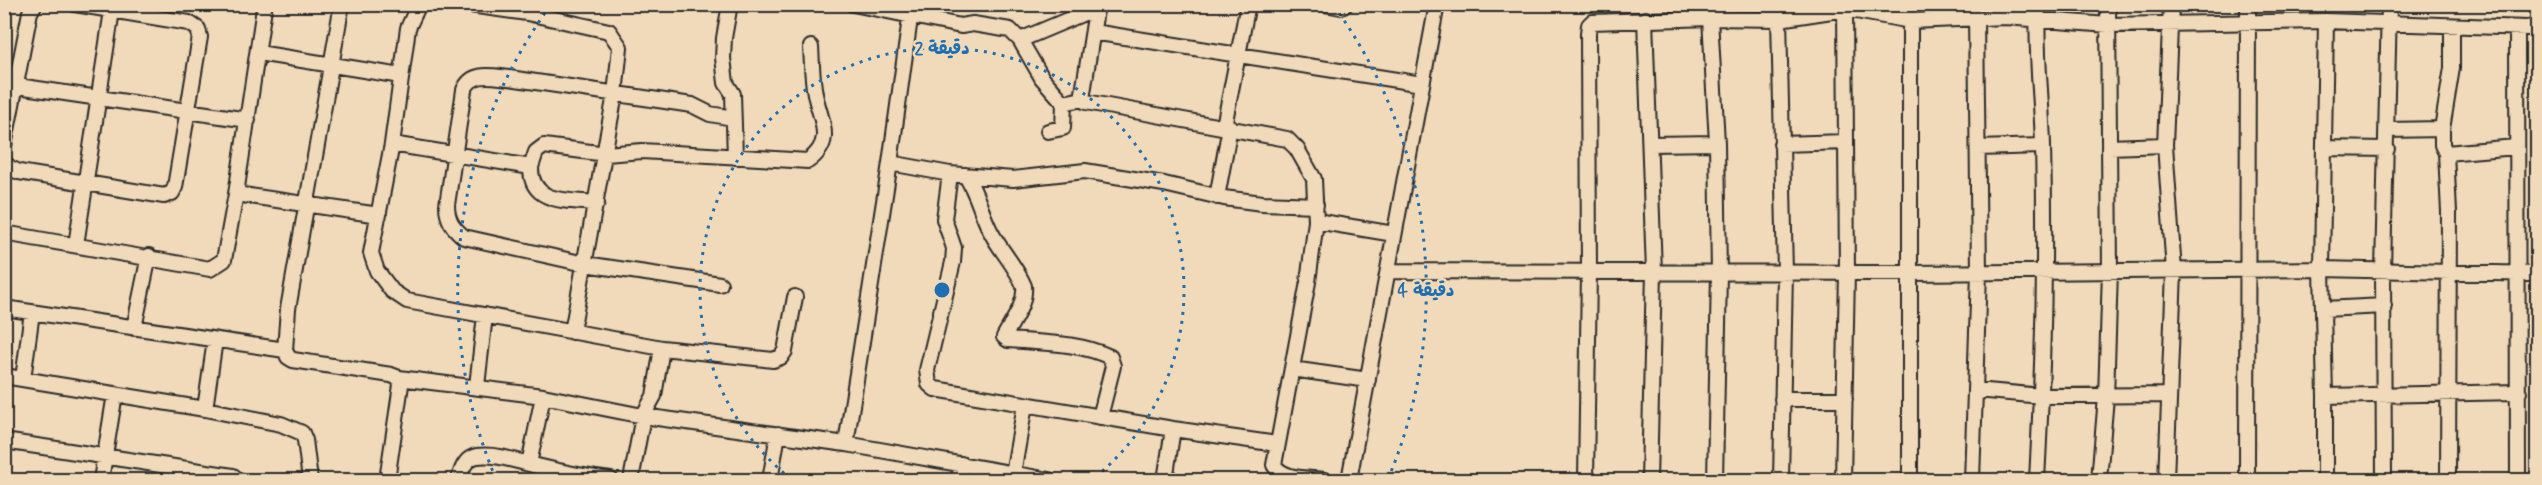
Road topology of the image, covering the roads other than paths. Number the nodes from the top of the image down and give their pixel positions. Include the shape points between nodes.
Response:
1 (35, 4) edge
2 (75, 4) edge
3 (262, 4) edge
4 (342, 4) edge
5 (419, 4) edge
6 (463, 4) edge
7 (730, 4) edge
8 (853, 4) edge
9 (1248, 4) edge
10 (1325, 4) edge
11 (1346, 4) edge
12 (1437, 4) edge
13 (1910, 4) edge
14 (2038, 4) edge
15 (2108, 4) edge
16 (2171, 4) edge
17 (2248, 4) edge
18 (2389, 4) edge
19 (1097, 6) edge
20 (113, 8) edge
21 (528, 9) edge
22 (1845, 9) junction
23 (911, 10) edge
24 (1977, 17) junction
25 (1710, 18) junction
26 (1645, 19) junction
27 (1779, 19) junction
28 (2037, 20) junction
29 (1911, 21) junction
30 (2248, 21) junction
31 (2326, 21) junction
32 (2171, 23) junction
33 (2389, 23) junction
34 (2108, 25) junction
35 (2538, 26) edge
36 (2452, 27) junction
37 (2517, 28) junction
38 (1093, 32) junction
39 (1020, 40) junction
40 (811, 47) dead end
41 (258, 53) junction
42 (1239, 54) junction
43 (332, 65) junction
44 (401, 76) junction
45 (1422, 84) junction
46 (10, 85) edge
47 (615, 94) junction
48 (100, 98) junction
49 (1082, 99) junction
50 (1064, 103) junction
51 (188, 111) junction
52 (733, 118) junction
53 (248, 120) junction
54 (1227, 126) junction
55 (2442, 129) junction
56 (2387, 130) junction
57 (1048, 131) dead end
58 (1846, 142) junction
59 (1717, 143) junction
60 (392, 144) junction
61 (1650, 144) junction
62 (1781, 144) junction
63 (2165, 145) junction
64 (4, 146) edge
65 (2043, 146) junction
66 (2109, 147) junction
67 (2516, 147) junction
68 (1979, 148) junction
69 (2325, 148) junction
70 (2386, 149) junction
71 (2446, 153) junction
72 (606, 154) junction
73 (454, 155) junction
74 (735, 157) junction
75 (4, 162) edge
76 (890, 163) junction
77 (531, 168) junction
78 (950, 174) junction
79 (965, 175) junction
80 (87, 185) junction
81 (236, 194) junction
82 (1217, 197) junction
83 (597, 203) junction
84 (1316, 205) junction
85 (305, 206) junction
86 (379, 215) junction
87 (1316, 221) junction
88 (4, 233) edge
89 (1395, 234) junction
90 (76, 244) junction
91 (149, 256) junction
92 (585, 264) junction
93 (2322, 268) junction
94 (2383, 270) junction
95 (1388, 271) junction
96 (2043, 271) junction
97 (2110, 271) junction
98 (2174, 271) junction
99 (2248, 271) junction
100 (1589, 272) junction
101 (1654, 272) junction
102 (1785, 272) junction
103 (1847, 272) junction
104 (1979, 272) junction
105 (1719, 273) junction
106 (1911, 273) junction
107 (2450, 274) junction
108 (2538, 274) edge
109 (2517, 275) junction
110 (720, 284) dead end
111 (795, 297) dead end
112 (2384, 306) junction
113 (4, 308) edge
114 (2324, 309) junction
115 (32, 312) junction
116 (485, 315) junction
117 (134, 328) junction
118 (572, 332) junction
119 (215, 340) junction
120 (662, 348) junction
121 (285, 350) junction
122 (1292, 369) junction
123 (4, 376) edge
124 (399, 378) junction
125 (23, 379) junction
126 (1368, 380) junction
127 (477, 386) junction
128 (1976, 390) junction
129 (2519, 392) junction
130 (2450, 393) junction
131 (115, 394) junction
132 (2169, 395) junction
133 (543, 396) junction
134 (2042, 396) junction
135 (2325, 396) junction
136 (2383, 396) junction
137 (2106, 397) junction
138 (1782, 399) junction
139 (1845, 399) junction
140 (1025, 405) junction
141 (205, 409) junction
142 (643, 416) junction
143 (1100, 417) junction
144 (1173, 429) junction
145 (778, 434) junction
146 (4, 441) edge
147 (846, 444) junction
148 (1277, 444) junction
149 (105, 456) junction
150 (529, 464) junction
151 (961, 464) junction
152 (1013, 474) junction
153 (575, 478) edge
154 (101, 480) edge
155 (238, 480) edge
156 (309, 480) edge
157 (387, 480) edge
158 (459, 480) edge
159 (610, 480) edge
160 (631, 480) edge
161 (770, 480) edge
162 (959, 480) edge
163 (1049, 480) edge
164 (1165, 480) edge
165 (1324, 480) edge
166 (1349, 480) edge
167 (1586, 480) edge
168 (1649, 480) edge
169 (1715, 480) edge
170 (1781, 480) edge
171 (1843, 480) edge
172 (1910, 480) edge
173 (1972, 480) edge
174 (2037, 480) edge
175 (2100, 480) edge
176 (2166, 480) edge
177 (2247, 480) edge
178 (2325, 480) edge
179 (2385, 480) edge
180 (2448, 480) edge
181 (2518, 480) edge

1 - 46 street
2 - 20 street
3 - 41 street
4 - 43 street
5 - 44 street via 408,28
6 - 21 street
7 - 52 street via 723,58 726,83 733,94
8 - 23 street
9 - 42 street
10 - 11 street
12 - 45 street
13 - 29 street
14 - 28 street
15 - 34 street
16 - 32 street
17 - 30 street
18 - 33 street
19 - 38 street
19 - 39 street
20 - 48 street
20 - 51 street via 189,23 198,29
21 - 47 street via 609,32 620,47
22 - 27 street
22 - 29 street
22 - 58 street
23 - 39 street via 961,26 1004,28
23 - 76 street
24 - 28 street
24 - 29 street
24 - 68 street
25 - 26 street
25 - 27 street
25 - 59 street
26 - 61 street
26 - 100 street via 1598,21 1589,25
27 - 62 street
28 - 34 street
28 - 65 street
29 - 106 street
30 - 31 street
30 - 32 street
30 - 99 street
31 - 33 street
31 - 69 street
32 - 34 street
32 - 63 street
33 - 36 street
33 - 56 street
34 - 66 street
35 - 37 street
36 - 37 street
36 - 55 street via 2452,68
37 - 67 street
38 - 42 street
38 - 49 street
39 - 50 street via 1042,78
40 - 74 street via 815,96 825,132 821,150 808,161
41 - 43 street
41 - 53 street
42 - 45 street
42 - 54 street
43 - 44 street
43 - 85 street
44 - 60 street
45 - 89 street
46 - 48 street
46 - 64 street
47 - 52 street via 692,105 710,114
47 - 72 street
47 - 73 street via 509,78 474,77 464,90
48 - 51 street
48 - 80 street
49 - 50 street
49 - 54 street
50 - 57 street via 1063,128
51 - 53 street
51 - 80 street via 171,193 164,196
52 - 74 street
53 - 81 street
54 - 82 street
54 - 84 street via 1287,139 1293,144 1314,179
55 - 56 street
55 - 71 street
56 - 70 street
58 - 62 street
58 - 103 street
59 - 61 street
59 - 105 street
60 - 73 street
60 - 86 street
61 - 101 street
62 - 102 street
63 - 66 street
63 - 98 street
65 - 68 street
65 - 96 street
66 - 97 street
67 - 71 street
67 - 109 street
68 - 104 street
69 - 70 street
69 - 93 street
70 - 94 street
71 - 107 street
72 - 74 street via 642,151
72 - 77 street via 544,146 536,152
72 - 83 street
73 - 77 street
73 - 92 street via 447,214 452,227 464,237
75 - 80 street via 19,172
76 - 78 street
76 - 147 street
77 - 83 street via 539,193
78 - 79 street
78 - 140 street via 944,219 954,248 927,370 929,384 942,391
79 - 82 street via 1014,179 1084,171
79 - 143 street via 992,234 1024,286 1018,312 1004,337 1072,346 1110,357 1113,366
80 - 90 street
81 - 85 street
81 - 91 street via 224,260 218,265 210,269
82 - 84 street
83 - 92 street
84 - 87 street
85 - 86 street
85 - 121 street
86 - 116 street via 371,253 392,291 407,301
87 - 89 street
87 - 122 street
88 - 90 street
89 - 95 street
90 - 91 street
91 - 117 street
92 - 110 street
92 - 118 street
93 - 94 street
93 - 99 street
93 - 114 street
94 - 107 street
94 - 112 street
95 - 100 street
95 - 126 street
96 - 97 street
96 - 104 street
96 - 134 street
97 - 98 street
97 - 137 street
98 - 99 street
98 - 132 street
99 - 177 street
100 - 101 street
100 - 167 street
101 - 105 street
101 - 168 street
102 - 103 street
102 - 105 street
102 - 138 street
103 - 106 street
103 - 139 street
104 - 106 street
104 - 128 street
105 - 169 street
106 - 172 street
107 - 109 street
107 - 130 street
108 - 109 street
109 - 129 street
111 - 120 street via 782,357 773,360
112 - 114 street
112 - 136 street
113 - 115 street
114 - 135 street
115 - 117 street
115 - 125 street
116 - 118 street
116 - 127 street
117 - 119 street
118 - 120 street
119 - 121 street
119 - 141 street
120 - 142 street via 654,396
121 - 124 street via 293,360
122 - 126 street
122 - 148 street
123 - 125 street
124 - 127 street
124 - 157 street
125 - 131 street
126 - 166 street
127 - 133 street
128 - 134 street
128 - 173 street
129 - 130 street
129 - 181 street
130 - 136 street
130 - 180 street
131 - 141 street
131 - 149 street
132 - 137 street
132 - 176 street
133 - 142 street
133 - 150 street
134 - 137 street
134 - 174 street
135 - 136 street
135 - 178 street
136 - 179 street
137 - 175 street
138 - 139 street
138 - 170 street
139 - 171 street
140 - 143 street
140 - 152 street
141 - 156 street via 281,424 302,433 308,452
142 - 145 street
142 - 160 street
143 - 144 street
144 - 148 street
144 - 164 street
145 - 147 street
145 - 161 street
146 - 149 street
147 - 151 street
148 - 165 street via 1274,465 1278,471
149 - 154 street
149 - 155 street via 233,476
150 - 153 street
150 - 158 street via 476,456 467,461
151 - 152 street
151 - 162 street
152 - 163 street
153 - 159 street

